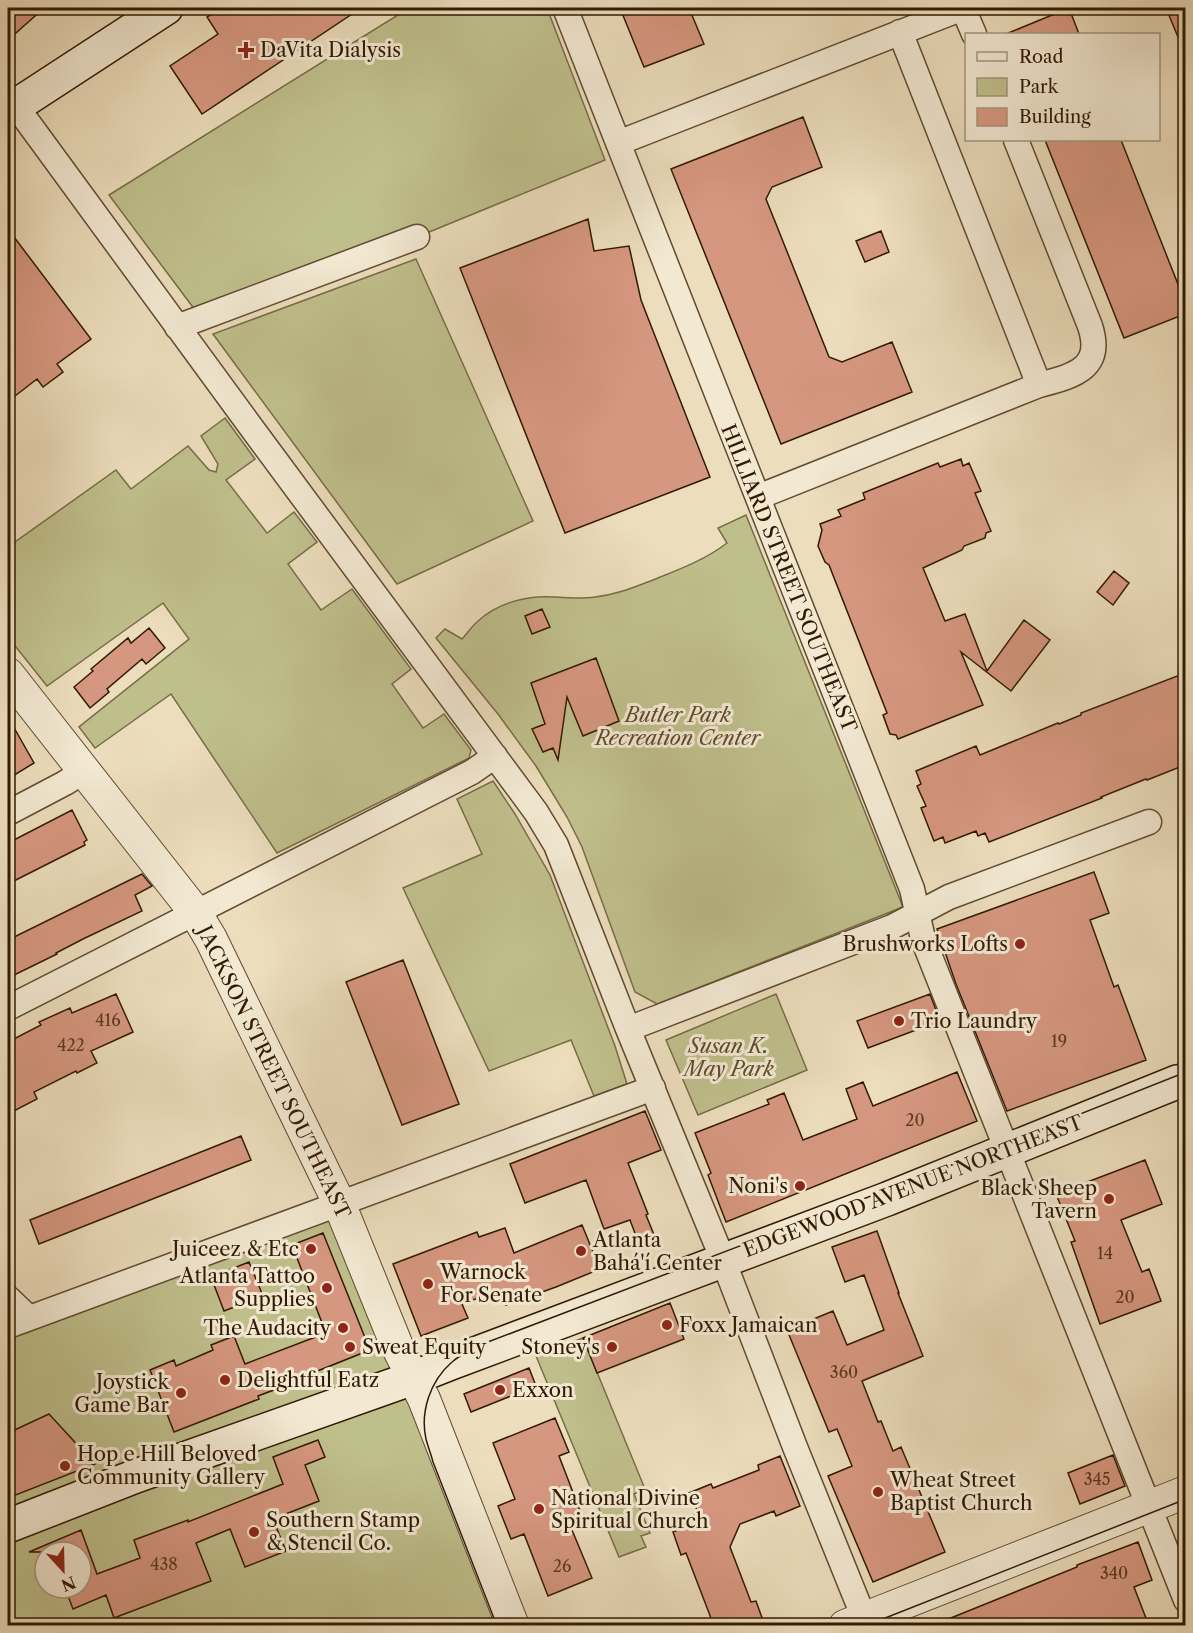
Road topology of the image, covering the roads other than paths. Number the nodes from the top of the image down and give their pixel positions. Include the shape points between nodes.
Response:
1 (166, 8) edge
2 (565, 8) edge
3 (963, 8) edge
4 (900, 32) junction
5 (974, 33) edge
6 (12, 109) edge
7 (1016, 141) edge
8 (618, 143) junction
9 (417, 237) dead end
10 (177, 327) junction
11 (1040, 385) junction
12 (758, 497) junction
13 (8, 674) edge
14 (495, 756) junction
15 (84, 771) junction
16 (8, 813) edge
17 (1149, 822) dead end
18 (195, 912) junction
19 (918, 914) junction
20 (8, 1008) edge
21 (628, 1029) junction
22 (1183, 1079) edge
23 (653, 1088) junction
24 (1007, 1150) junction
25 (339, 1203) junction
26 (723, 1260) junction
27 (8, 1298) edge
28 (18, 1322) edge
29 (413, 1378) junction
30 (1185, 1492) edge
31 (1148, 1507) junction
32 (8, 1526) edge
33 (1185, 1600) edge
34 (855, 1622) edge
35 (513, 1626) edge

1 - 6 main road
2 - 8 street, HILLIARD STREET SOUTHEAST
3 - 4 street
3 - 5 street
4 - 8 street
4 - 11 street
6 - 10 street
7 - 11 street via 1094,343 1092,357 1083,369
8 - 12 street, HILLIARD STREET SOUTHEAST
9 - 10 street
10 - 14 street
11 - 12 street
12 - 19 street, HILLIARD STREET SOUTHEAST
13 - 15 street, JACKSON STREET SOUTHEAST
14 - 18 street via 472,772
14 - 21 street via 556,845
15 - 16 street
15 - 18 street, JACKSON STREET SOUTHEAST
17 - 19 street via 950,897
18 - 20 street
18 - 25 street, JACKSON STREET SOUTHEAST
19 - 21 street
19 - 24 street, HILLIARD STREET SOUTHEAST via 923,939
21 - 23 street
22 - 24 main road, EDGEWOOD AVENUE NORTHEAST
23 - 25 street
23 - 26 street
24 - 26 main road, EDGEWOOD AVENUE NORTHEAST
24 - 31 street, HILLIARD STREET SOUTHEAST
25 - 28 street
25 - 29 street, JACKSON STREET SOUTHEAST
26 - 29 main road, EDGEWOOD AVENUE NORTHEAST
26 - 34 street via 790,1433
27 - 28 street
29 - 32 main road, EDGEWOOD AVENUE NORTHEAST via 136,1476
29 - 35 street, JACKSON STREET SOUTHEAST
30 - 31 street
31 - 33 street, HILLIARD STREET SOUTHEAST
31 - 34 street

